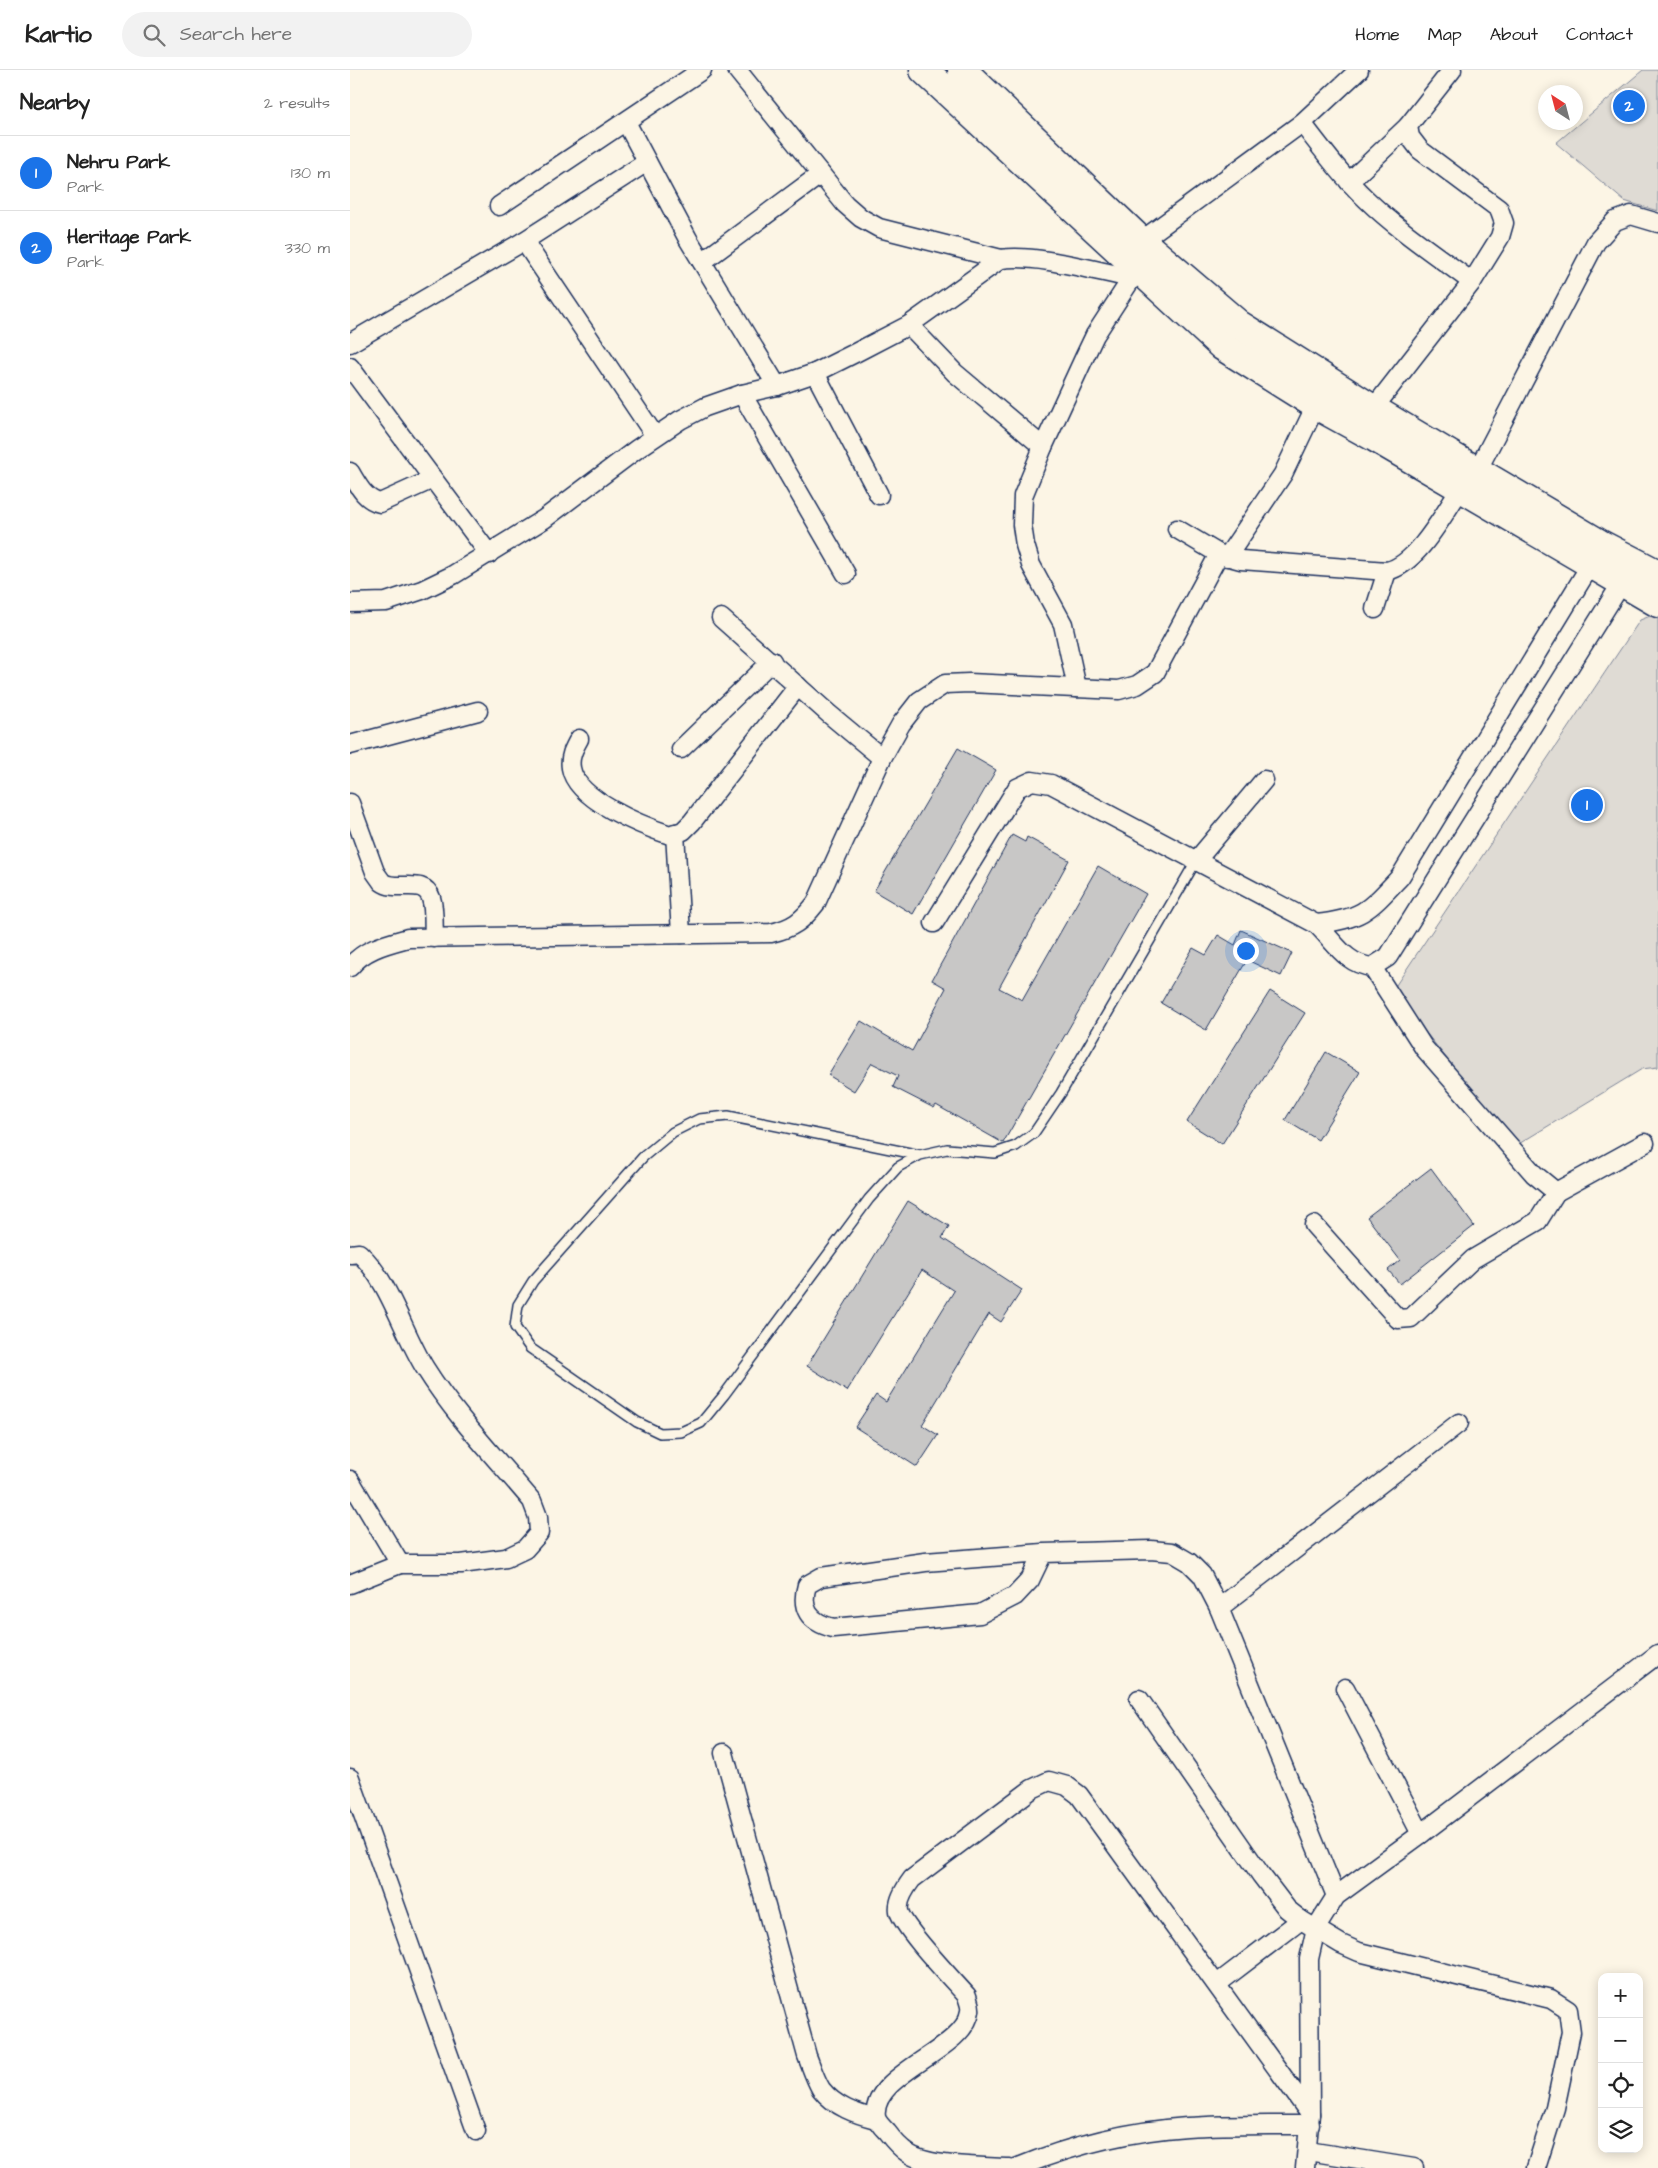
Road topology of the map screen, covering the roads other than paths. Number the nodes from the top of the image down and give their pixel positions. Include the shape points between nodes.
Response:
1 (702, 70) edge
2 (737, 70) edge
3 (924, 70) edge
4 (962, 70) edge
5 (1360, 70) edge
6 (1452, 70) edge
7 (626, 122) junction
8 (1302, 122) junction
9 (1408, 126) junction
10 (647, 162) junction
11 (821, 174) junction
12 (1349, 182) junction
13 (499, 206) dead end
14 (1658, 223) edge
15 (524, 241) junction
16 (1141, 241) junction
17 (1001, 258) junction
18 (702, 262) junction
19 (1135, 274) junction
20 (1472, 282) junction
21 (909, 325) junction
22 (350, 343) edge
23 (350, 367) edge
24 (815, 373) junction
25 (777, 386) junction
26 (742, 394) junction
27 (1316, 405) junction
28 (1373, 409) junction
29 (655, 436) junction
30 (1043, 447) junction
31 (350, 472) edge
32 (433, 479) junction
33 (1469, 480) junction
34 (879, 495) dead end
35 (1177, 529) dead end
36 (489, 554) junction
37 (1223, 555) junction
38 (1597, 555) junction
39 (1387, 571) junction
40 (1629, 571) junction
41 (846, 574) dead end
42 (1658, 574) edge
43 (1658, 603) edge
44 (350, 604) edge
45 (1376, 609) dead end
46 (721, 618) dead end
47 (772, 661) junction
48 (798, 686) junction
49 (1078, 688) junction
50 (478, 711) dead end
51 (579, 739) dead end
52 (350, 746) edge
53 (681, 750) dead end
54 (882, 758) junction
55 (1264, 780) dead end
56 (350, 803) edge
57 (353, 822) edge
58 (675, 833) junction
59 (1196, 861) junction
60 (934, 923) dead end
61 (1316, 924) junction
62 (681, 934) junction
63 (434, 938) junction
64 (350, 967) edge
65 (1372, 967) junction
66 (1645, 1144) dead end
67 (920, 1155) junction
68 (1556, 1192) junction
69 (1314, 1225) dead end
70 (350, 1254) edge
71 (1459, 1423) dead end
72 (350, 1480) edge
73 (1043, 1553) junction
74 (400, 1564) junction
75 (350, 1584) edge
76 (1219, 1608) junction
77 (1658, 1654) edge
78 (1345, 1688) dead end
79 (1139, 1700) dead end
80 (724, 1753) dead end
81 (350, 1778) edge
82 (1421, 1834) junction
83 (1336, 1896) junction
84 (1309, 1924) junction
85 (1217, 1984) junction
86 (876, 2119) junction
87 (1310, 2119) junction
88 (476, 2130) dead end
89 (1307, 2159) edge
90 (1010, 2168) edge
91 (1016, 2168) edge
92 (1414, 2168) edge
93 (1536, 2168) edge

1 - 7 street
2 - 11 street
3 - 19 main road
4 - 16 main road
5 - 8 street
6 - 9 street
7 - 10 street
7 - 13 street
8 - 12 street
8 - 16 street
9 - 12 street
9 - 20 street via 1410,138 1420,150 1499,209 1504,223 1500,237
10 - 15 street
10 - 18 street
11 - 17 street via 860,218 879,228
11 - 18 street
12 - 20 street via 1388,218
14 - 33 street via 1631,215 1616,221 1596,242
15 - 22 street
15 - 29 street
16 - 28 main road via 1238,324
17 - 19 street via 1032,259
17 - 21 street
18 - 25 street
19 - 27 main road via 1222,346
19 - 30 street via 1095,335
20 - 28 street
21 - 24 street
21 - 30 street via 955,373
23 - 32 street
24 - 25 street
24 - 34 street
25 - 26 street
26 - 29 street via 705,407
26 - 41 street
27 - 33 main road
27 - 37 street via 1284,474
28 - 33 main road
29 - 36 street via 544,519
30 - 49 street via 1023,496 1022,524 1031,564 1063,624
31 - 32 street via 372,501 380,503
32 - 36 street
33 - 38 main road
33 - 39 street via 1410,558 1397,569
35 - 37 street
36 - 44 street via 422,590 386,602
37 - 39 street via 1266,563
37 - 49 street via 1154,673 1138,685 1119,690
38 - 40 main road
38 - 61 street via 1400,877 1362,914 1342,921
39 - 45 street
40 - 42 main road
40 - 43 main road
40 - 65 street via 1388,957
46 - 47 street
47 - 48 street
47 - 53 street
48 - 54 street
48 - 58 street via 692,822
49 - 54 street via 946,684 919,701 901,724
50 - 52 street
51 - 58 street via 572,751 571,770 592,797 632,820 670,835
54 - 62 street via 816,903 805,918 788,930 771,933
55 - 59 street
56 - 57 street
57 - 63 street via 383,882 392,886 414,885 424,889 431,898
58 - 62 street
59 - 60 street via 1051,784 1032,780 1017,788
59 - 61 street
59 - 67 lane via 1061,1094 1034,1133 1016,1146 995,1153 946,1149
61 - 65 street via 1359,966
62 - 63 street
63 - 64 street via 408,938 375,948 357,958
65 - 68 street via 1424,1048 1534,1174
66 - 68 street
67 - 67 lane via 898,1167 869,1199 724,1395 701,1423 682,1432 660,1433 637,1422 530,1348 515,1327 518,1305 533,1281 643,1157 673,1132 699,1119 728,1116
68 - 69 street via 1538,1221 1473,1259 1412,1318 1398,1319
70 - 74 street via 359,1253 368,1262 409,1340 442,1393 532,1501 538,1517 540,1533 524,1549 506,1558 461,1564
71 - 76 street
72 - 74 street
73 - 73 street via 925,1562 821,1577 807,1585 804,1598 810,1616 820,1625 833,1628 980,1614 1015,1596 1030,1580
73 - 76 street via 1172,1552 1202,1575
74 - 75 street
76 - 83 street
77 - 82 street
78 - 82 street
79 - 84 street via 1261,1875 1287,1909
80 - 86 street via 807,2056 822,2089 837,2104 852,2113
81 - 88 street
82 - 83 street
83 - 84 street
84 - 85 street
84 - 87 street
84 - 93 street via 1359,1952 1551,1999 1568,2010 1571,2032 1555,2108
85 - 86 street via 1079,1795 1067,1786 1049,1781 1032,1789 912,1879 903,1892 899,1910 907,1925 967,1996 971,2009 966,2023 952,2037 885,2089 876,2102
85 - 87 street
86 - 90 street via 909,2154 935,2162
87 - 89 street
87 - 91 street via 1185,2127 1118,2136
89 - 92 street

